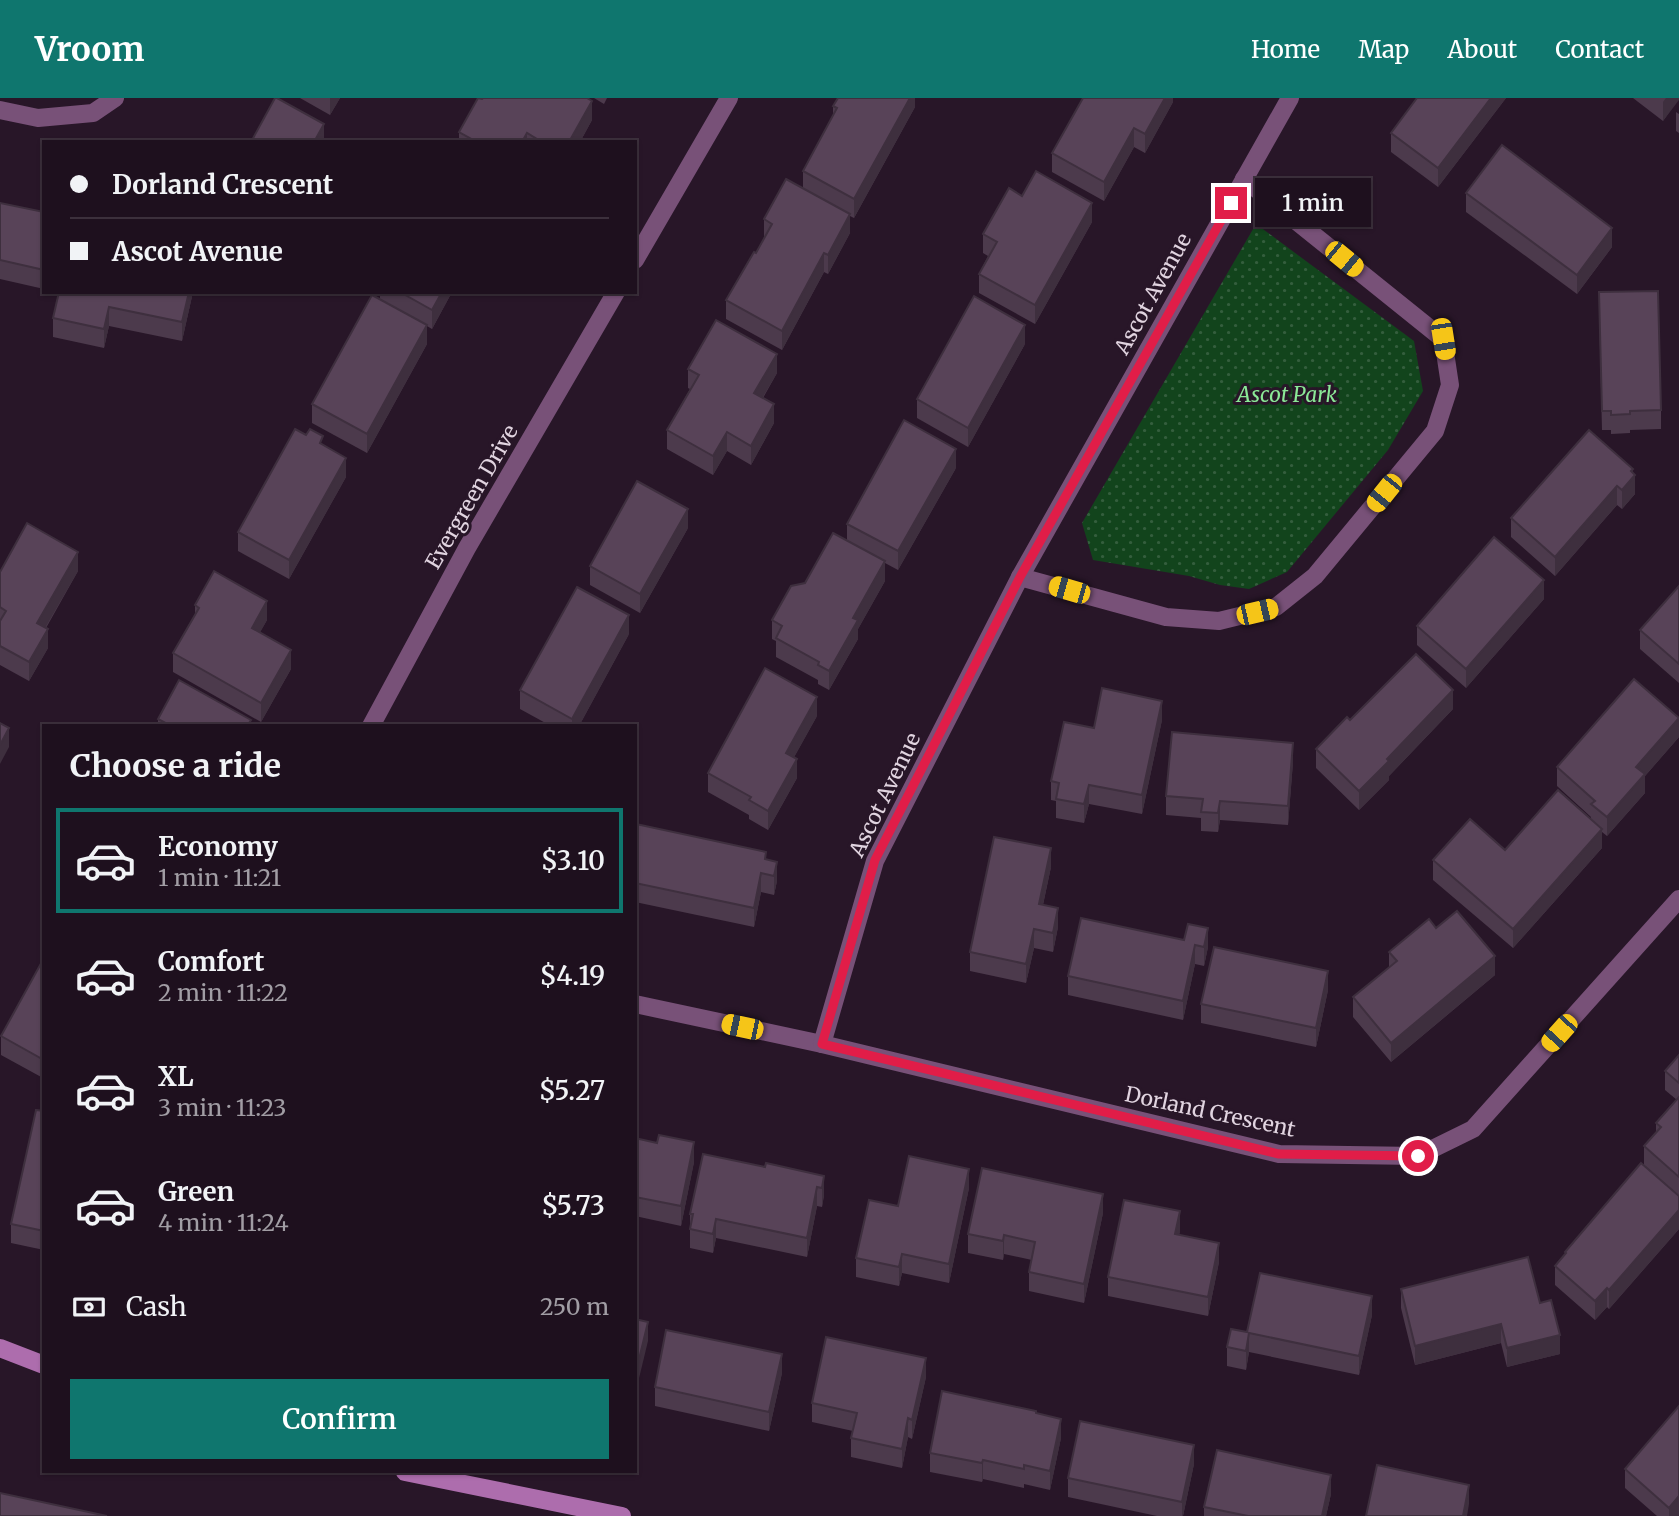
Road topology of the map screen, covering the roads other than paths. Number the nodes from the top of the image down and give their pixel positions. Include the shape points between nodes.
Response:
1 (115, 98) edge
2 (729, 98) edge
3 (1290, 98) edge
4 (0, 110) edge
5 (1244, 179) junction
6 (637, 257) edge
7 (615, 294) edge
8 (1020, 577) junction
9 (372, 724) edge
10 (1679, 899) edge
11 (637, 1004) edge
12 (822, 1044) junction
13 (0, 1348) edge
14 (42, 1364) edge
15 (410, 1473) edge
16 (622, 1516) edge

1 - 4 street via 93,113 38,118
2 - 6 street
3 - 5 street, Ascot Avenue
5 - 8 street, Ascot Avenue
5 - 8 street via 1443,339 1450,385 1435,431 1315,576 1276,607 1219,621 1167,617
7 - 9 street, Evergreen Drive via 467,548
8 - 12 street, Ascot Avenue via 875,860
10 - 12 street, Dorland Crescent via 1473,1129 1418,1156 1279,1154
11 - 12 street, Dorland Crescent
13 - 14 street
15 - 16 street

